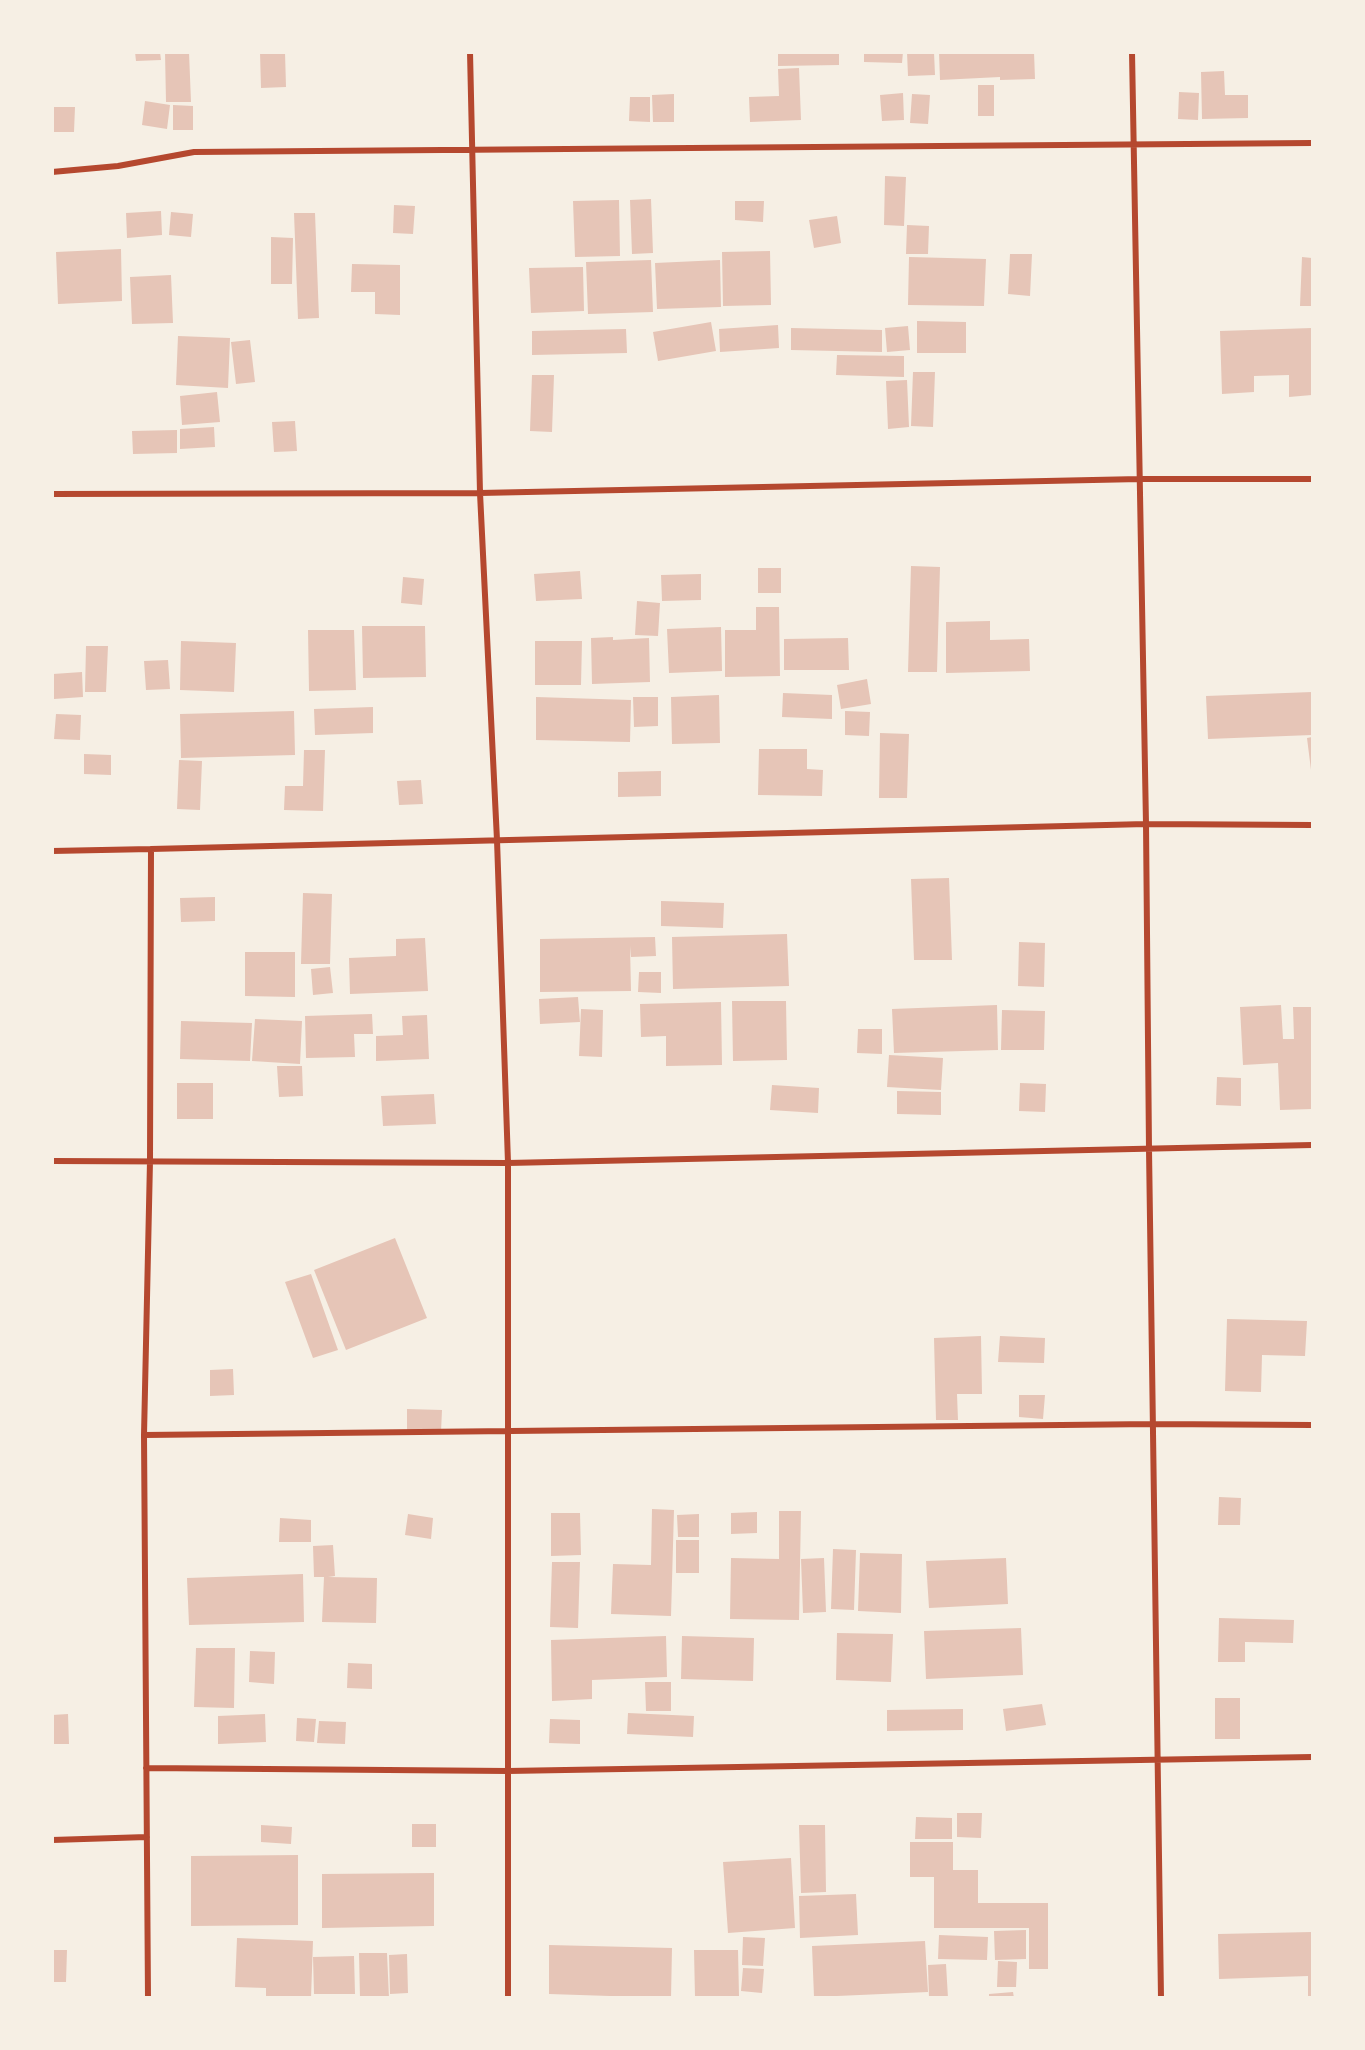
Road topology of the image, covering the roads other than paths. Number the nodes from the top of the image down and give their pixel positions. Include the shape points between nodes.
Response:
1 (471, 52) edge
2 (1132, 52) edge
3 (1312, 142) edge
4 (1134, 144) junction
5 (474, 151) junction
6 (52, 172) edge
7 (1140, 479) junction
8 (1312, 479) edge
9 (480, 493) junction
10 (52, 494) edge
11 (1146, 824) junction
12 (1312, 825) edge
13 (497, 840) junction
14 (151, 849) junction
15 (52, 852) edge
16 (1312, 1145) edge
17 (1149, 1149) junction
18 (52, 1161) edge
19 (150, 1161) junction
20 (508, 1163) junction
21 (1153, 1424) junction
22 (1312, 1425) edge
23 (509, 1431) junction
24 (144, 1435) junction
25 (1312, 1757) edge
26 (1158, 1761) junction
27 (146, 1768) junction
28 (508, 1771) junction
29 (147, 1837) junction
30 (52, 1840) edge
31 (148, 1998) edge
32 (508, 1998) edge
33 (1161, 1998) edge

1 - 5 street
2 - 4 street
3 - 4 street
4 - 5 street
4 - 7 street
5 - 6 street via 194,152 117,166
5 - 9 street
7 - 8 street
7 - 9 street
7 - 11 street
9 - 10 street
9 - 13 street
11 - 12 street
11 - 13 street
11 - 17 street
13 - 14 street
13 - 20 street
14 - 15 street
14 - 19 street
16 - 17 street
17 - 20 street
17 - 21 street
18 - 19 street
19 - 20 street
19 - 24 street
20 - 23 street
21 - 22 street
21 - 23 street
21 - 26 street
23 - 24 street
23 - 28 street
24 - 27 street
25 - 26 street
26 - 28 street
26 - 33 street
27 - 28 street
27 - 29 street
28 - 32 street
29 - 30 street
29 - 31 street

